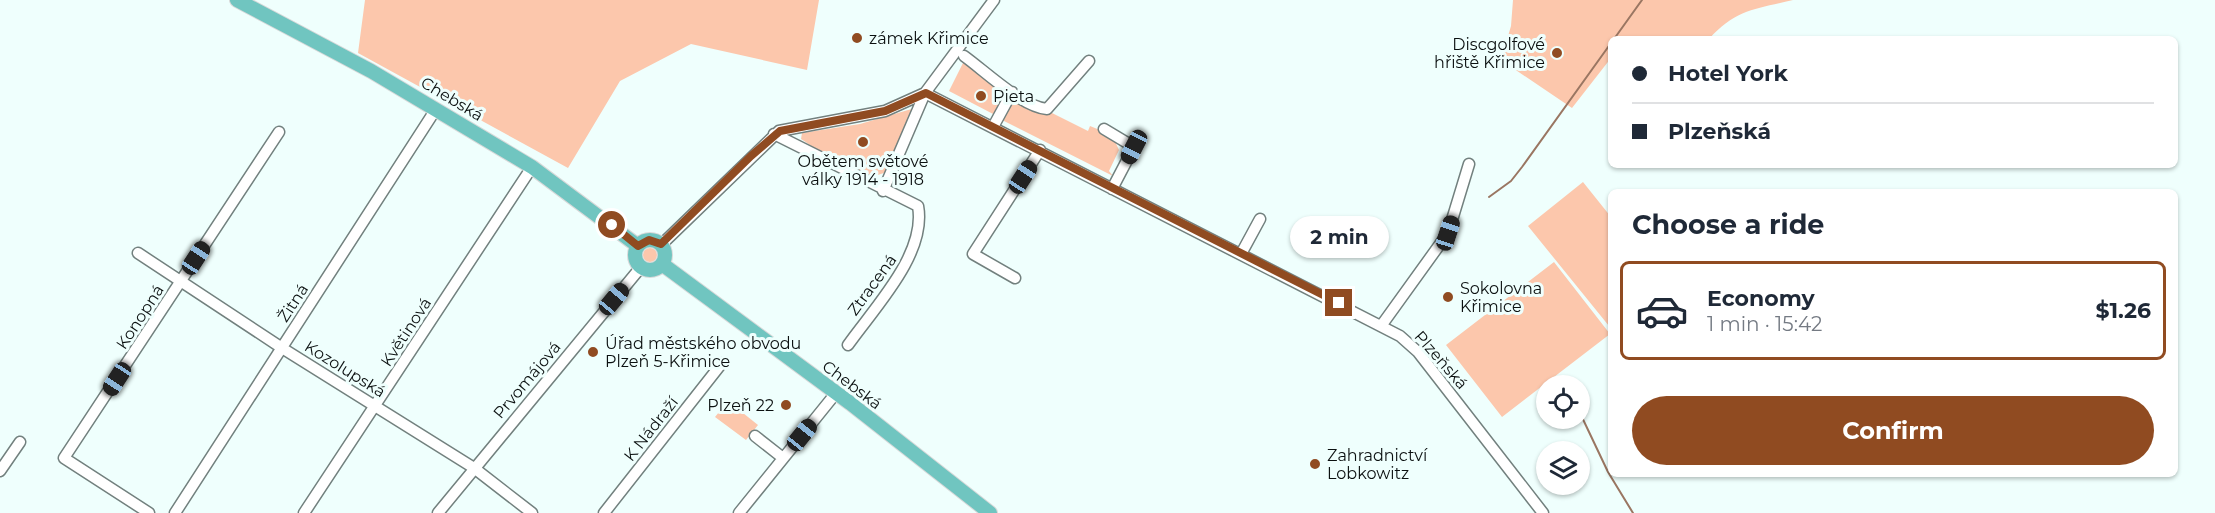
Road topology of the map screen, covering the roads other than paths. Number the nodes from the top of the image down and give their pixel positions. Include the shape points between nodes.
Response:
1 (237, 0) edge
2 (994, 0) edge
3 (964, 56) dead end
4 (1089, 61) dead end
5 (1012, 92) junction
6 (926, 93) junction
7 (436, 109) junction
8 (993, 127) junction
9 (1104, 129) dead end
10 (279, 132) dead end
11 (771, 137) junction
12 (1040, 150) junction
13 (1469, 164) dead end
14 (532, 167) junction
15 (1113, 189) junction
16 (883, 191) junction
17 (1260, 219) dead end
18 (661, 244) junction
19 (638, 246) junction
20 (138, 253) dead end
21 (1241, 254) junction
22 (662, 264) junction
23 (641, 267) junction
24 (1015, 278) dead end
25 (181, 282) junction
26 (1381, 326) junction
27 (848, 345) dead end
28 (282, 348) junction
29 (722, 363) dead end
30 (836, 393) junction
31 (375, 405) junction
32 (754, 436) dead end
33 (20, 442) dead end
34 (783, 458) junction
35 (474, 468) junction
36 (0, 471) edge
37 (149, 513) edge
38 (175, 513) edge
39 (304, 513) edge
40 (438, 513) edge
41 (532, 513) edge
42 (604, 513) edge
43 (739, 513) edge
44 (990, 513) edge
45 (1543, 513) edge

1 - 7 main road, Chebská
2 - 6 street
3 - 5 street
4 - 5 street via 1047,109
5 - 8 street
6 - 8 street, Plzeňská
6 - 11 street via 885,111 794,126
6 - 16 street
7 - 14 main road, Chebská
7 - 28 street, Žitná
8 - 12 street, Plzeňská
9 - 15 street via 1134,147
10 - 25 street, Konopná
11 - 16 street
11 - 18 street
12 - 15 street, Plzeňská
12 - 24 street via 973,254
13 - 26 street via 1448,233
14 - 19 main road, Chebská
14 - 31 street, Květinová
15 - 21 street, Plzeňská
16 - 27 street, Ztracená via 918,206 920,218 910,258
17 - 21 street
18 - 19 main road via 649,240
18 - 22 main road via 665,254
19 - 23 main road via 636,259
20 - 25 street, Kozolupská
21 - 26 street, Plzeňská
22 - 23 main road via 650,270
22 - 30 main road, Chebská
23 - 35 street, Prvomájová
25 - 28 street, Kozolupská
25 - 37 street, Konopná via 64,458
26 - 45 street, Plzeňská via 1418,352
28 - 31 street, Kozolupská
28 - 38 street, Žitná
29 - 42 street, K Nádraží
30 - 34 street
30 - 44 main road, Chebská
31 - 35 street, Kozolupská
31 - 39 street, Květinová
32 - 34 street
33 - 36 street
34 - 43 street
35 - 40 street, Prvomájová
35 - 41 street, Kozolupská

